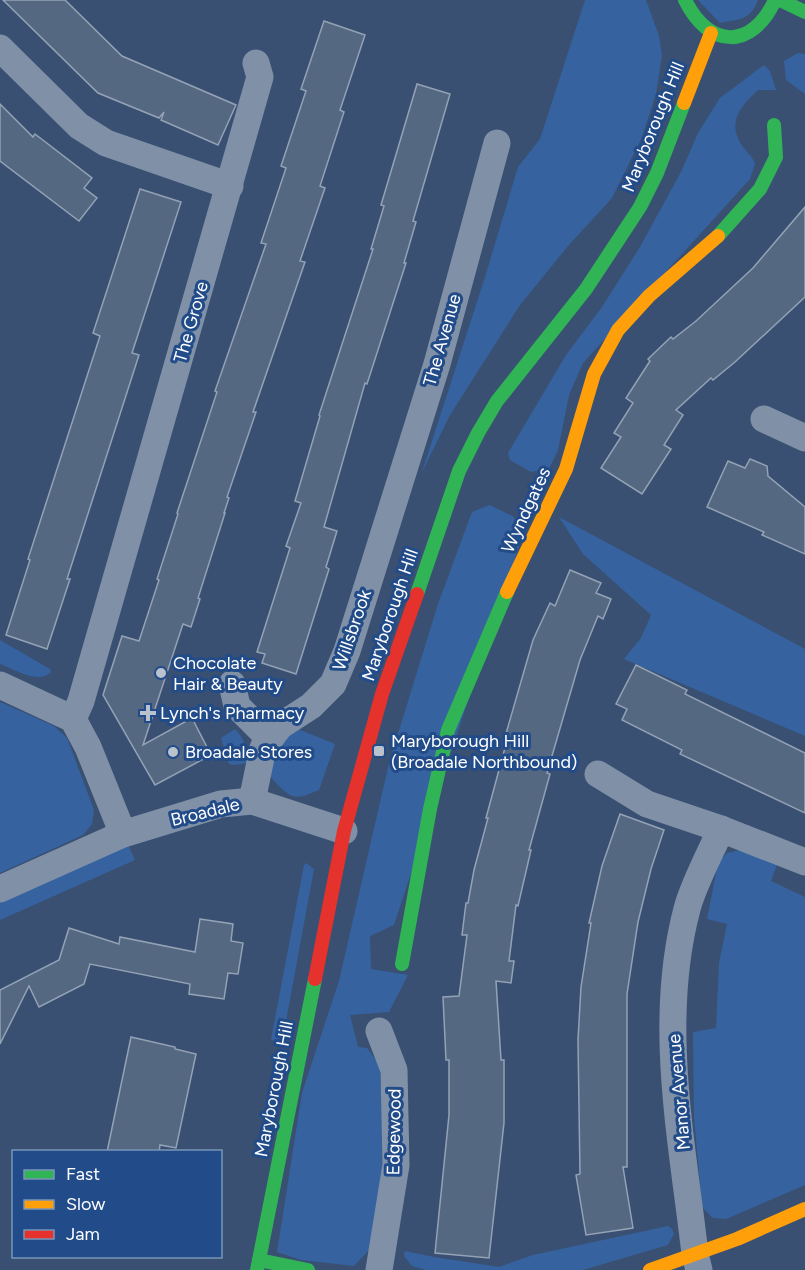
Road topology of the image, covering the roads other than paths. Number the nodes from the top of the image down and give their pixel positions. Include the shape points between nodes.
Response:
1 (686, 0) edge
2 (775, 0) edge
3 (780, 0) edge
4 (805, 12) edge
5 (711, 33) junction
6 (0, 48) edge
7 (256, 63) dead end
8 (774, 124) dead end
9 (498, 143) dead end
10 (230, 186) junction
11 (764, 419) dead end
12 (805, 438) edge
13 (383, 537) joint
14 (232, 684) dead end
15 (0, 685) edge
16 (63, 714) junction
17 (270, 739) junction
18 (598, 774) dead end
19 (252, 801) junction
20 (721, 829) junction
21 (344, 831) junction
22 (112, 840) junction
23 (805, 862) edge
24 (0, 889) edge
25 (402, 964) dead end
26 (379, 1031) dead end
27 (805, 1209) edge
28 (697, 1262) edge
29 (258, 1265) edge
30 (308, 1270) edge
31 (379, 1270) edge
32 (650, 1270) edge

1 - 5 street via 698,24
2 - 5 street via 763,23 752,32 738,37
3 - 4 street
5 - 21 street, Maryborough Hill via 640,207 586,289 497,401 459,471 382,694
6 - 10 street via 79,126 106,143
7 - 10 street, The Grove via 260,77
8 - 25 street, Wyndgates via 776,157 760,189 723,231 633,313 618,330 594,374 566,469 506,594 448,730
9 - 13 street, The Avenue
10 - 16 street, The Grove via 81,701
11 - 12 street
13 - 17 street, Willsbrook via 333,684 311,706 280,726
14 - 17 street via 237,706
15 - 16 street
16 - 22 street via 88,747
17 - 19 street, Willsbrook via 263,748
18 - 20 street via 647,804
19 - 21 street, Broadale
19 - 22 street, Broadale via 221,804
20 - 23 street
20 - 28 street, Manor Avenue via 687,907 675,978 672,1055
21 - 29 street, Maryborough Hill
22 - 24 street, Broadale
26 - 31 street, Edgewood via 394,1070 396,1165
27 - 28 street via 737,1239
28 - 32 street
29 - 30 street

